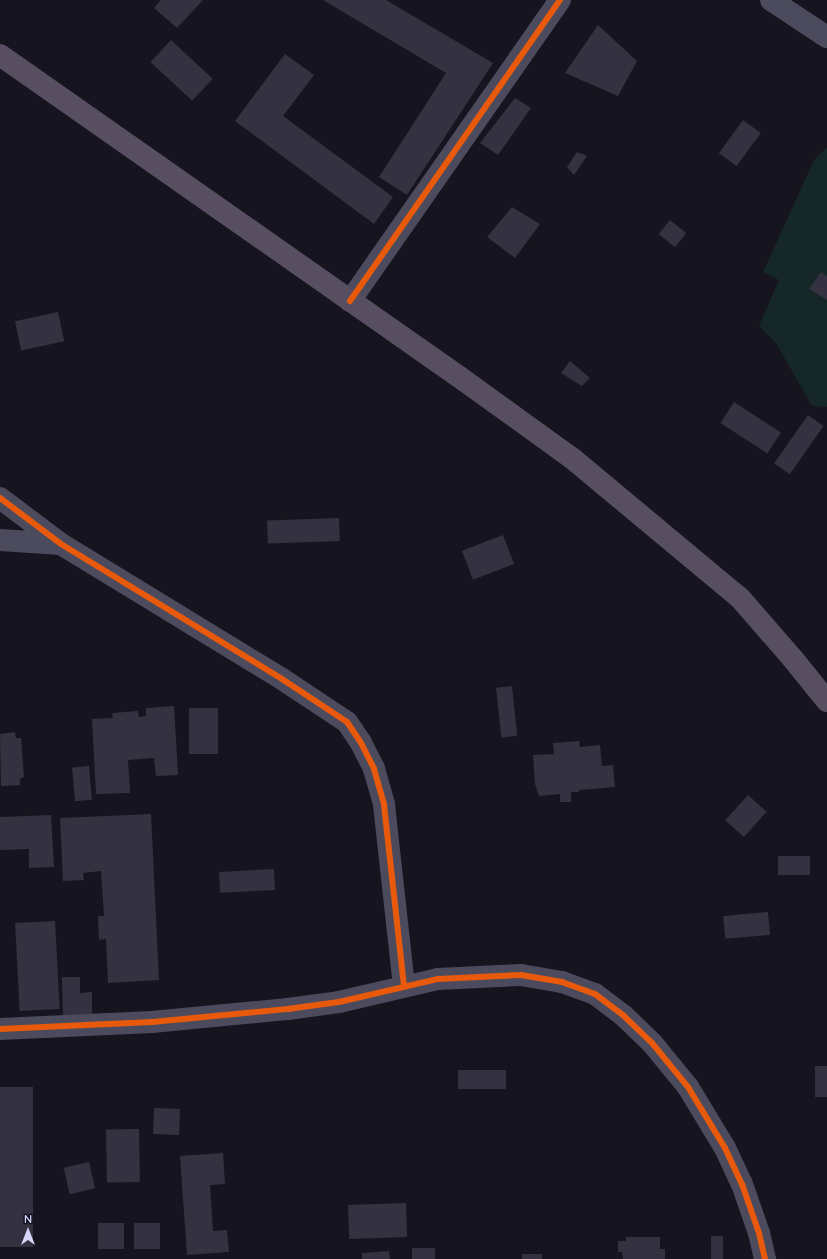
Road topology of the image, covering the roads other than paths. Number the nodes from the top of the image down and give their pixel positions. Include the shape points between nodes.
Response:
1 (560, 0) edge
2 (771, 0) edge
3 (827, 37) edge
4 (0, 55) edge
5 (350, 301) junction
6 (0, 498) edge
7 (0, 540) edge
8 (61, 544) junction
9 (827, 701) edge
10 (404, 986) junction
11 (0, 1029) edge
12 (765, 1259) edge

1 - 5 street
2 - 3 street
4 - 5 highway
5 - 9 highway via 573,459 677,545 740,598
6 - 8 street
7 - 8 street
8 - 10 street via 282,679 347,722 374,769 384,805
10 - 11 street via 338,1002 209,1017
10 - 12 street via 438,979 521,975 562,982 594,994 624,1016 652,1043 688,1087 725,1148 742,1184

